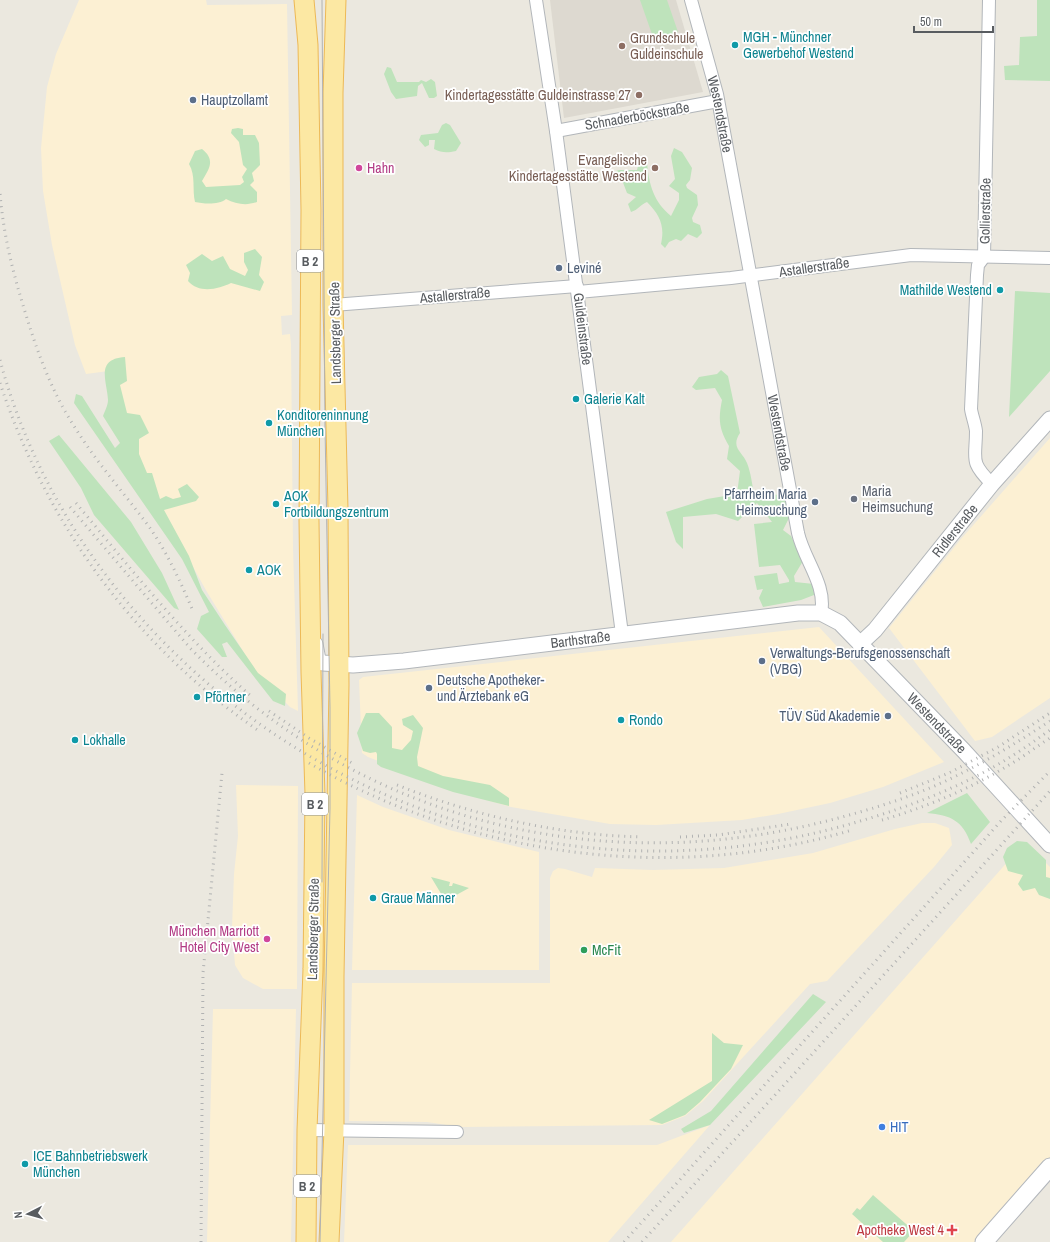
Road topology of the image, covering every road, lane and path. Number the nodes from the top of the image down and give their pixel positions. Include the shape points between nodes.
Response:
1 (304, 0) edge
2 (336, 0) edge
3 (536, 0) edge
4 (691, 0) edge
5 (989, 0) edge
6 (718, 101) junction
7 (556, 131) junction
8 (984, 257) junction
9 (1050, 258) edge
10 (750, 276) junction
11 (577, 289) junction
12 (333, 305) junction
13 (1050, 418) edge
14 (987, 479) junction
15 (821, 613) junction
16 (310, 615) junction
17 (622, 634) junction
18 (860, 644) junction
19 (339, 665) junction
20 (1050, 845) edge
21 (308, 1130) junction
22 (334, 1130) junction
23 (457, 1132) dead end
24 (1050, 1167) edge
25 (306, 1242) edge
26 (329, 1242) edge
27 (984, 1242) edge

1 - 16 main road, Landsberger Straße / B 2 via 308,45 311,210
2 - 12 main road, Landsberger Straße / B 2 via 333,93
3 - 7 street, Guldeinstraße
4 - 6 street, Westendstraße
5 - 8 street, Gollierstraße
6 - 7 street, Schnaderböckstraße
6 - 10 street, Westendstraße
7 - 11 street, Guldeinstraße
8 - 9 street, Astallerstraße
8 - 10 street, Astallerstraße via 911,255
8 - 14 street, Gollierstraße via 978,265 977,275 971,409 976,429 975,464
10 - 11 street, Astallerstraße
10 - 15 street, Westendstraße via 798,533 806,559 821,588
11 - 12 street, Astallerstraße
11 - 17 street, Guldeinstraße
12 - 19 main road, Landsberger Straße / B 2
13 - 14 street, Ridlerstraße
14 - 18 street, Ridlerstraße via 875,630
15 - 17 street, Barthstraße via 798,613
15 - 18 street, Westendstraße via 840,623
16 - 19 street, Landsberger Straße via 318,660
16 - 21 main road, Landsberger Straße / B 2 via 315,794
17 - 19 street, Barthstraße via 435,658
18 - 20 street, Westendstraße via 964,751
19 - 22 main road, Landsberger Straße / B 2
21 - 22 street
21 - 25 main road, Landsberger Straße / B 2
22 - 23 street
22 - 26 main road, Landsberger Straße / B 2
24 - 27 main road

